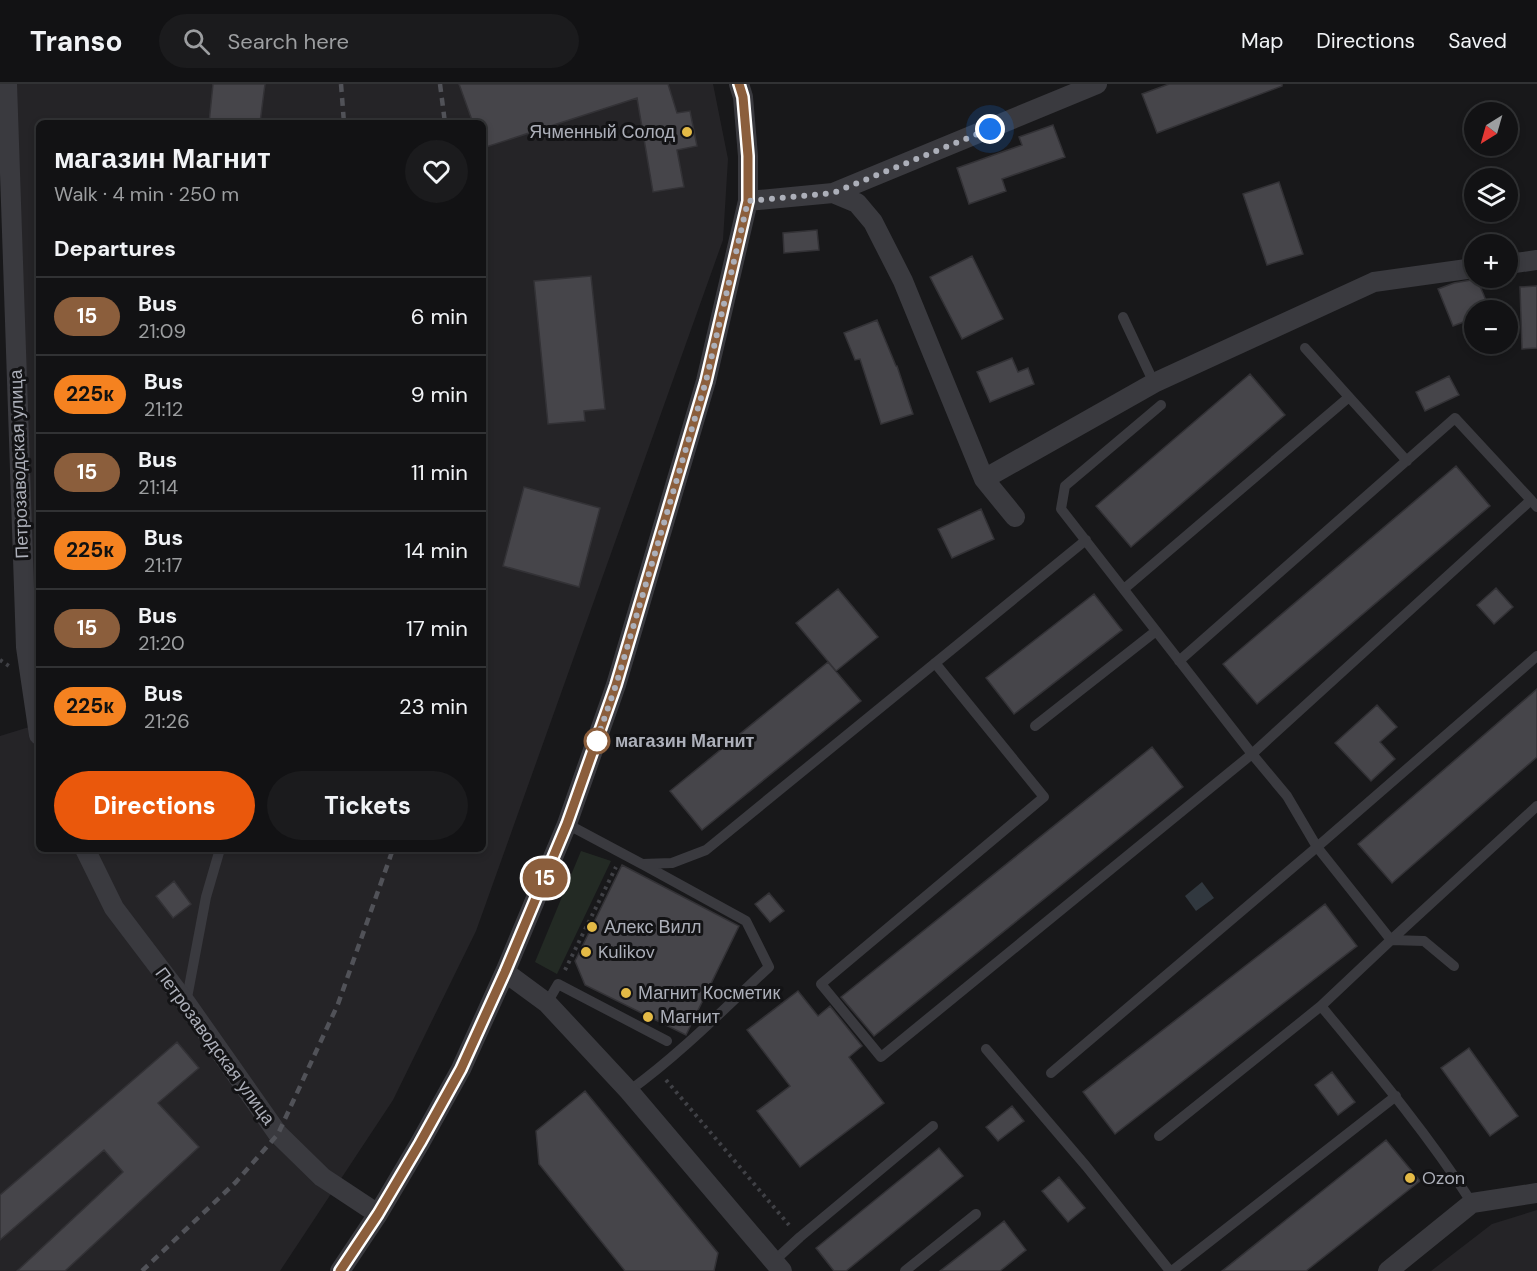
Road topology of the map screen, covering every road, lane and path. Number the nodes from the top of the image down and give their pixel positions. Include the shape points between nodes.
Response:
1 (7, 84) edge
2 (739, 84) edge
3 (1097, 84) edge
4 (833, 193) junction
5 (748, 201) junction
6 (1537, 260) edge
7 (1518, 263) edge
8 (1464, 269) edge
9 (1123, 317) dead end
10 (1305, 348) dead end
11 (1154, 382) junction
12 (1349, 397) junction
13 (1161, 405) dead end
14 (1407, 461) junction
15 (984, 479) junction
16 (1534, 504) edge
17 (1015, 517) dead end
18 (1086, 540) junction
19 (1124, 589) junction
20 (1156, 631) junction
21 (1537, 656) edge
22 (1179, 661) junction
23 (935, 663) junction
24 (36, 715) edge
25 (1035, 726) dead end
26 (1252, 754) junction
27 (1537, 806) edge
28 (567, 824) junction
29 (1317, 848) junction
30 (86, 852) edge
31 (219, 852) edge
32 (622, 854) junction
33 (642, 864) junction
34 (1391, 940) junction
35 (1454, 966) dead end
36 (505, 972) junction
37 (558, 984) junction
38 (186, 1003) junction
39 (547, 1003) junction
40 (1321, 1006) junction
41 (667, 1041) dead end
42 (986, 1048) dead end
43 (658, 1070) junction
44 (1051, 1074) dead end
45 (629, 1091) junction
46 (1396, 1095) junction
47 (933, 1126) dead end
48 (1159, 1136) dead end
49 (1537, 1193) edge
50 (1472, 1203) junction
51 (378, 1214) junction
52 (975, 1214) dead end
53 (800, 1237) junction
54 (778, 1266) edge
55 (340, 1271) edge
56 (905, 1271) edge
57 (1171, 1271) edge
58 (1388, 1271) edge

1 - 24 street, Петрозаводская улица via 26,647
2 - 5 street via 748,156
3 - 4 street
4 - 5 street
4 - 15 street via 857,203 873,222 903,281
5 - 28 street via 706,381 616,685
6 - 7 street
8 - 11 street via 1374,282
9 - 11 lane
10 - 12 lane
11 - 15 street
12 - 14 lane
12 - 19 lane
13 - 18 lane via 1065,486 1061,509
14 - 16 lane via 1455,418
14 - 22 lane
15 - 17 street
16 - 26 lane
18 - 19 lane
18 - 23 lane
19 - 20 lane
20 - 22 lane
20 - 25 lane
21 - 29 lane
22 - 26 lane
23 - 26 lane via 1044,797 821,984 881,1058
23 - 33 lane via 706,850 672,863
26 - 29 lane via 1287,796
27 - 34 lane
28 - 32 lane
28 - 36 street
29 - 34 lane
29 - 44 lane
30 - 38 street, Петрозаводская улица via 114,908
31 - 38 lane via 206,897
32 - 33 lane
32 - 37 path
33 - 43 lane via 746,921 769,967
34 - 35 lane via 1425,941
34 - 40 lane
36 - 39 street
36 - 51 street via 461,1069
37 - 39 lane
37 - 41 lane
38 - 51 street, Петрозаводская улица via 278,1134 322,1178
39 - 45 street
40 - 46 lane
40 - 48 lane
42 - 57 lane
43 - 45 lane
43 - 53 path
45 - 54 street
46 - 50 lane
46 - 57 lane
47 - 53 lane
49 - 50 street
50 - 58 street
51 - 55 street
52 - 56 lane
53 - 54 lane

